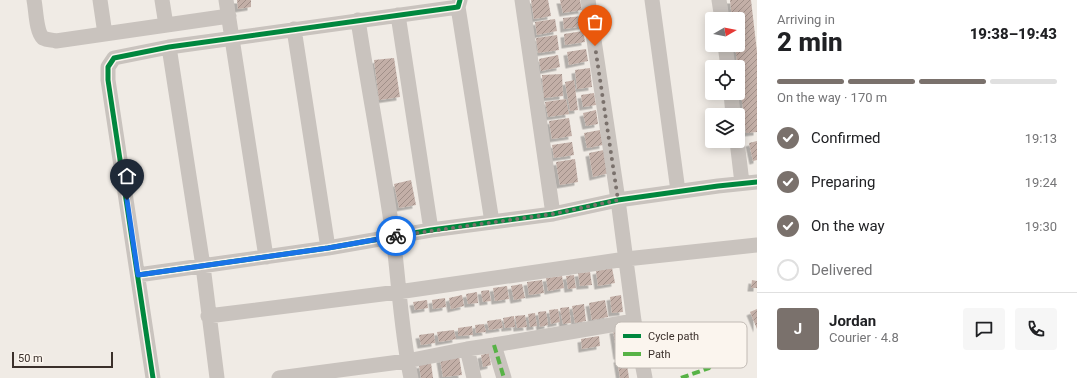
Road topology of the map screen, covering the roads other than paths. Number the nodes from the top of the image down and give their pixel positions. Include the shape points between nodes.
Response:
1 (34, 0) edge
2 (100, 0) edge
3 (162, 0) edge
4 (226, 0) edge
5 (522, 0) edge
6 (588, 0) edge
7 (652, 0) edge
8 (719, 0) edge
9 (459, 3) edge
10 (721, 12) edge
11 (398, 15) junction
12 (229, 16) junction
13 (358, 20) junction
14 (166, 25) junction
15 (294, 29) junction
16 (105, 34) junction
17 (232, 39) junction
18 (169, 47) junction
19 (738, 148) edge
20 (757, 182) edge
21 (742, 183) junction
22 (678, 191) junction
23 (618, 200) junction
24 (553, 214) junction
25 (492, 222) junction
26 (431, 230) junction
27 (393, 237) junction
28 (757, 245) edge
29 (328, 248) junction
30 (266, 257) junction
31 (626, 259) junction
32 (203, 266) junction
33 (138, 275) junction
34 (398, 292) junction
35 (208, 316) junction
36 (634, 321) joint
37 (628, 322) edge
38 (615, 324) edge
39 (494, 345) junction
40 (467, 349) junction
41 (407, 360) junction
42 (643, 368) edge
43 (153, 378) edge
44 (217, 378) edge
45 (280, 378) edge
46 (411, 378) edge
47 (474, 378) edge
48 (504, 378) edge
49 (645, 378) edge

1 - 16 street via 39,32 46,40 56,41
2 - 16 street
3 - 14 street
4 - 12 street
5 - 24 street
6 - 23 street
7 - 22 street
8 - 10 street
9 - 11 street
9 - 25 street
11 - 13 street
11 - 26 street
12 - 14 street
12 - 17 street
13 - 15 street
13 - 27 street
14 - 16 street
15 - 17 street
15 - 29 street
17 - 18 street
17 - 30 street
18 - 32 street
18 - 33 street via 114,58 108,67
19 - 21 street
20 - 21 street
21 - 22 street
22 - 23 street
23 - 24 street
23 - 31 street
24 - 25 street
25 - 26 street
26 - 27 street
27 - 29 street
27 - 34 street
28 - 31 street
29 - 30 street
30 - 32 street
31 - 34 street
31 - 36 street
32 - 33 street
32 - 35 street
33 - 43 street
34 - 35 street
34 - 41 street
35 - 44 street
36 - 37 street
38 - 39 street
39 - 40 street
39 - 48 street
40 - 41 street
40 - 47 street
41 - 45 street
41 - 46 street
42 - 49 street

